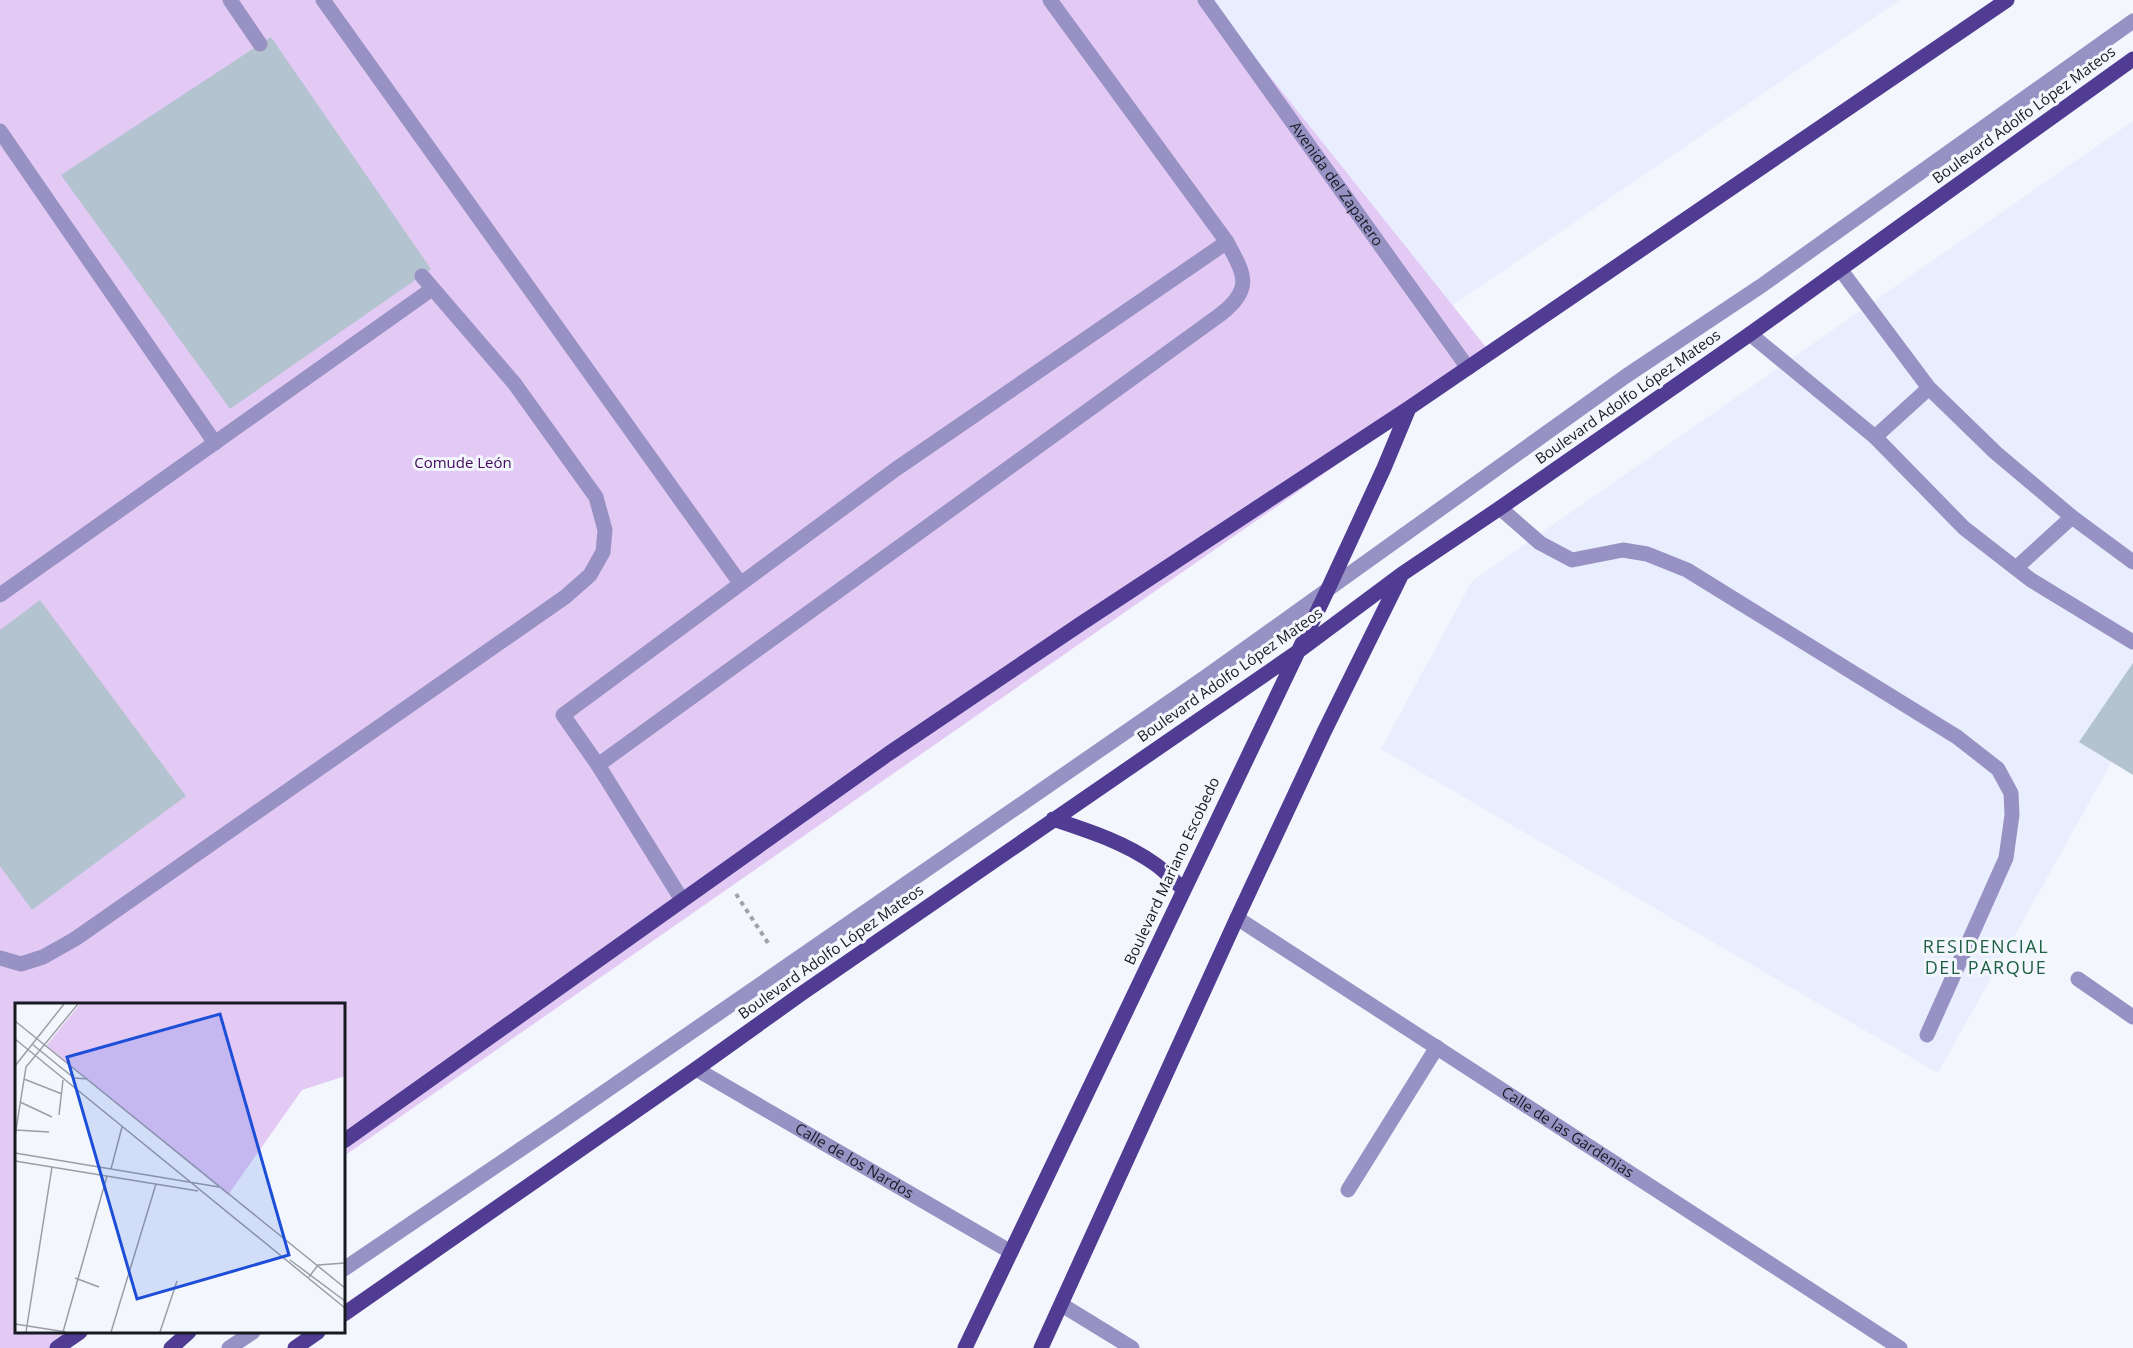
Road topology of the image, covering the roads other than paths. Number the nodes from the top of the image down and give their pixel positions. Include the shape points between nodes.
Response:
1 (230, 0) edge
2 (323, 0) edge
3 (1050, 0) edge
4 (1206, 0) edge
5 (2007, 0) edge
6 (2133, 21) edge
7 (260, 44) dead end
8 (2133, 59) edge
9 (0, 131) edge
10 (1227, 242) junction
11 (1840, 269) junction
12 (422, 276) dead end
13 (432, 289) junction
14 (1750, 334) junction
15 (1468, 368) junction
16 (1929, 387) junction
17 (1409, 408) junction
18 (1875, 437) junction
19 (215, 443) junction
20 (1500, 508) junction
21 (2072, 517) junction
22 (2133, 562) edge
23 (2016, 568) junction
24 (1402, 574) junction
25 (740, 583) junction
26 (1328, 589) junction
27 (0, 595) edge
28 (2133, 642) edge
29 (1296, 653) junction
30 (598, 765) junction
31 (1053, 819) junction
32 (1183, 889) junction
33 (682, 900) junction
34 (1237, 918) junction
35 (0, 958) edge
36 (2078, 980) dead end
37 (2133, 1017) edge
38 (1927, 1035) dead end
39 (1437, 1047) junction
40 (696, 1070) junction
41 (345, 1140) edge
42 (1348, 1190) dead end
43 (1011, 1252) junction
44 (345, 1268) edge
45 (1062, 1305) junction
46 (345, 1313) edge
47 (79, 1333) edge
48 (188, 1333) edge
49 (252, 1333) edge
50 (317, 1333) edge
51 (57, 1348) edge
52 (171, 1348) edge
53 (229, 1348) edge
54 (295, 1348) edge
55 (965, 1348) edge
56 (1041, 1348) edge
57 (1132, 1348) edge
58 (1900, 1348) edge

1 - 7 street
2 - 25 street
3 - 10 street
4 - 15 street, Avenida del Zapatero
5 - 15 main road
6 - 26 street via 1761,286 1626,375
8 - 11 main road, Boulevard Adolfo López Mateos
9 - 19 street
10 - 25 street via 896,469
10 - 30 street via 1244,284 1233,304
11 - 14 main road, Boulevard Adolfo López Mateos
11 - 16 street
12 - 13 street
13 - 19 street
13 - 35 street via 514,383 596,497 605,530 603,552 590,575 555,604 75,939 21,964
14 - 18 street
14 - 20 main road, Boulevard Adolfo López Mateos
15 - 17 main road
16 - 18 street
16 - 21 street via 1996,453
17 - 26 main road, Boulevard Mariano Escobedo
17 - 33 main road via 888,754
18 - 23 street via 1964,528
19 - 27 street
20 - 24 main road, Boulevard Adolfo López Mateos
20 - 38 street via 1540,543 1572,560 1623,550 1647,554 1687,570 1957,737 1998,770 2011,793 2006,858
21 - 22 street
21 - 23 street
23 - 28 street
24 - 29 main road, Boulevard Adolfo López Mateos
24 - 34 main road
25 - 30 street via 563,715
26 - 29 main road, Boulevard Mariano Escobedo
26 - 44 street
29 - 31 main road, Boulevard Adolfo López Mateos
29 - 32 main road, Boulevard Mariano Escobedo
30 - 33 street
31 - 32 main road via 1129,848 1157,865
31 - 40 main road, Boulevard Adolfo López Mateos
32 - 43 main road, Boulevard Mariano Escobedo
33 - 41 main road
34 - 39 street, Calle de las Gardenias
34 - 45 main road
36 - 37 street
39 - 42 street
39 - 58 street, Calle de las Gardenias
40 - 43 street, Calle de los Nardos
40 - 46 main road, Boulevard Adolfo López Mateos
43 - 55 main road, Boulevard Mariano Escobedo
45 - 56 main road
45 - 57 street
47 - 51 main road
48 - 52 main road
49 - 53 street
50 - 54 main road

